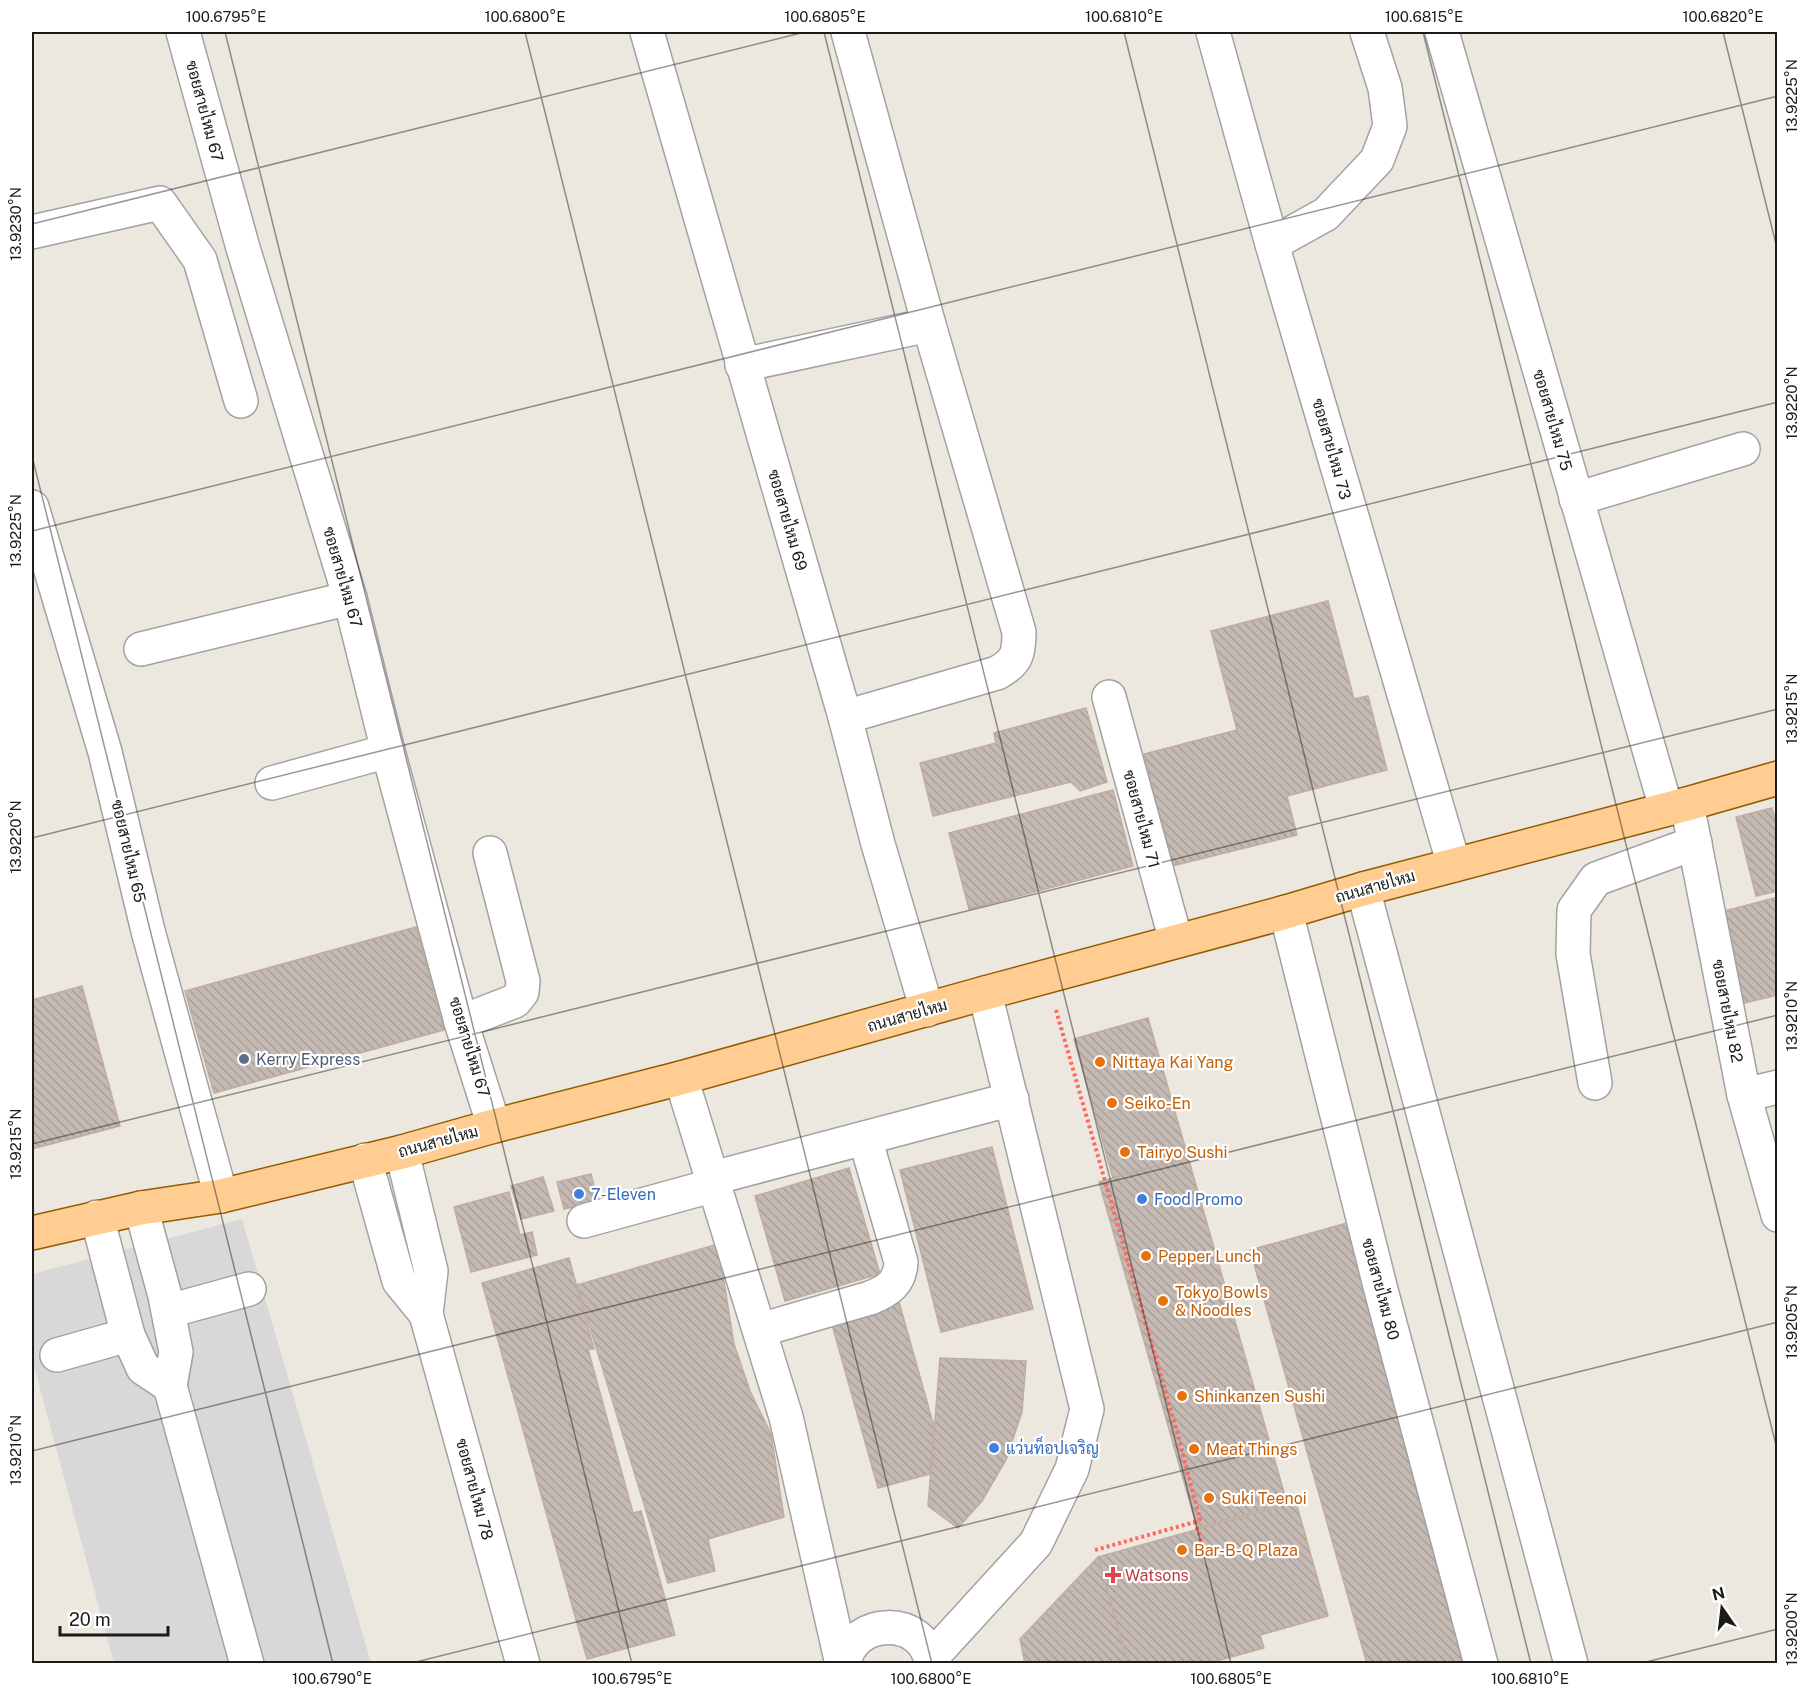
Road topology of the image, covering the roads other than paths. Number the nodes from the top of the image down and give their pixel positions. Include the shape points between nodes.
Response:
1 (183, 32) edge
2 (647, 32) edge
3 (848, 32) edge
4 (1213, 32) edge
5 (1368, 32) edge
6 (1442, 32) edge
7 (32, 232) edge
8 (1272, 244) junction
9 (243, 248) junction
10 (200, 260) junction
11 (929, 326) junction
12 (742, 365) junction
13 (241, 401) dead end
14 (1743, 449) dead end
15 (1576, 499) junction
16 (32, 507) edge
17 (350, 598) junction
18 (141, 650) dead end
19 (1109, 697) dead end
20 (845, 717) junction
21 (388, 751) junction
22 (1778, 777) edge
23 (272, 783) dead end
24 (1676, 806) junction
25 (1695, 843) junction
26 (490, 853) dead end
27 (1454, 865) junction
28 (1363, 889) junction
29 (1286, 912) junction
30 (1176, 942) junction
31 (985, 993) junction
32 (927, 1010) junction
33 (461, 1022) junction
34 (681, 1078) junction
35 (1595, 1083) dead end
36 (1778, 1087) edge
37 (1744, 1095) junction
38 (1012, 1099) junction
39 (494, 1126) junction
40 (865, 1138) junction
41 (402, 1152) junction
42 (364, 1160) junction
43 (714, 1181) junction
44 (222, 1196) junction
45 (141, 1208) junction
46 (1778, 1215) edge
47 (97, 1217) junction
48 (584, 1221) dead end
49 (32, 1233) edge
50 (249, 1289) dead end
51 (169, 1311) junction
52 (426, 1314) junction
53 (760, 1330) junction
54 (128, 1335) junction
55 (57, 1355) dead end
56 (170, 1386) junction
57 (931, 1661) edge
58 (247, 1664) edge
59 (523, 1664) edge
60 (843, 1664) edge
61 (1481, 1664) edge
62 (1571, 1664) edge

1 - 9 street, ซอยสายไหม 67
2 - 12 street, ซอยสายไหม 69
3 - 11 street
4 - 8 street, ซอยสายไหม 73
5 - 8 street via 1390,126 1377,160 1326,214
6 - 15 street, ซอยสายไหม 75
7 - 10 street via 160,203
8 - 27 street, ซอยสายไหม 73
9 - 10 street
9 - 17 street, ซอยสายไหม 67
10 - 13 street
11 - 12 street
11 - 20 street via 1019,632 1019,651 1010,665 997,673
12 - 20 street, ซอยสายไหม 69
14 - 15 street
15 - 24 street, ซอยสายไหม 75
16 - 44 street, ซอยสายไหม 65 via 105,752 148,931
17 - 18 street
17 - 21 street, ซอยสายไหม 67
19 - 30 street, ซอยสายไหม 71
20 - 32 street, ซอยสายไหม 69
21 - 23 street
21 - 33 street, ซอยสายไหม 67
22 - 24 main road, ถนนสายไหม
24 - 25 street, ซอยสายไหม 82
24 - 27 main road, ถนนสายไหม
25 - 35 street via 1596,879 1574,910 1573,954
25 - 37 street, ซอยสายไหม 82
26 - 33 street via 523,981 522,992 515,1001
27 - 28 main road, ถนนสายไหม
28 - 29 main road, ถนนสายไหม
28 - 62 street
29 - 30 main road, ถนนสายไหม
29 - 61 street, ซอยสายไหม 80
30 - 31 main road, ถนนสายไหม
31 - 32 main road, ถนนสายไหม
31 - 38 street
32 - 34 main road, ถนนสายไหม
33 - 39 street, ซอยสายไหม 67
34 - 39 main road, ถนนสายไหม
34 - 43 street
36 - 37 street
37 - 46 street, ซอยสายไหม 82
38 - 40 street
38 - 57 street via 1087,1409 1072,1468 1036,1543
39 - 41 main road, ถนนสายไหม
40 - 43 street
40 - 53 street via 901,1262 896,1281 887,1291 870,1298
41 - 42 main road, ถนนสายไหม
41 - 52 street, ซอยสายไหม 78 via 431,1271
42 - 44 main road, ถนนสายไหม
42 - 52 street, ซอยสายไหม 78 via 399,1281
43 - 48 street
43 - 53 street
44 - 45 main road, ถนนสายไหม
45 - 47 main road, ถนนสายไหม
45 - 51 street
47 - 49 main road, ถนนสายไหม
47 - 54 street
50 - 51 street
51 - 56 street via 177,1352
52 - 59 street, ซอยสายไหม 78
53 - 60 street via 786,1417
54 - 55 street
54 - 56 street via 143,1368
56 - 58 street
57 - 60 street via 925,1645 914,1635 888,1626 861,1635 851,1645

